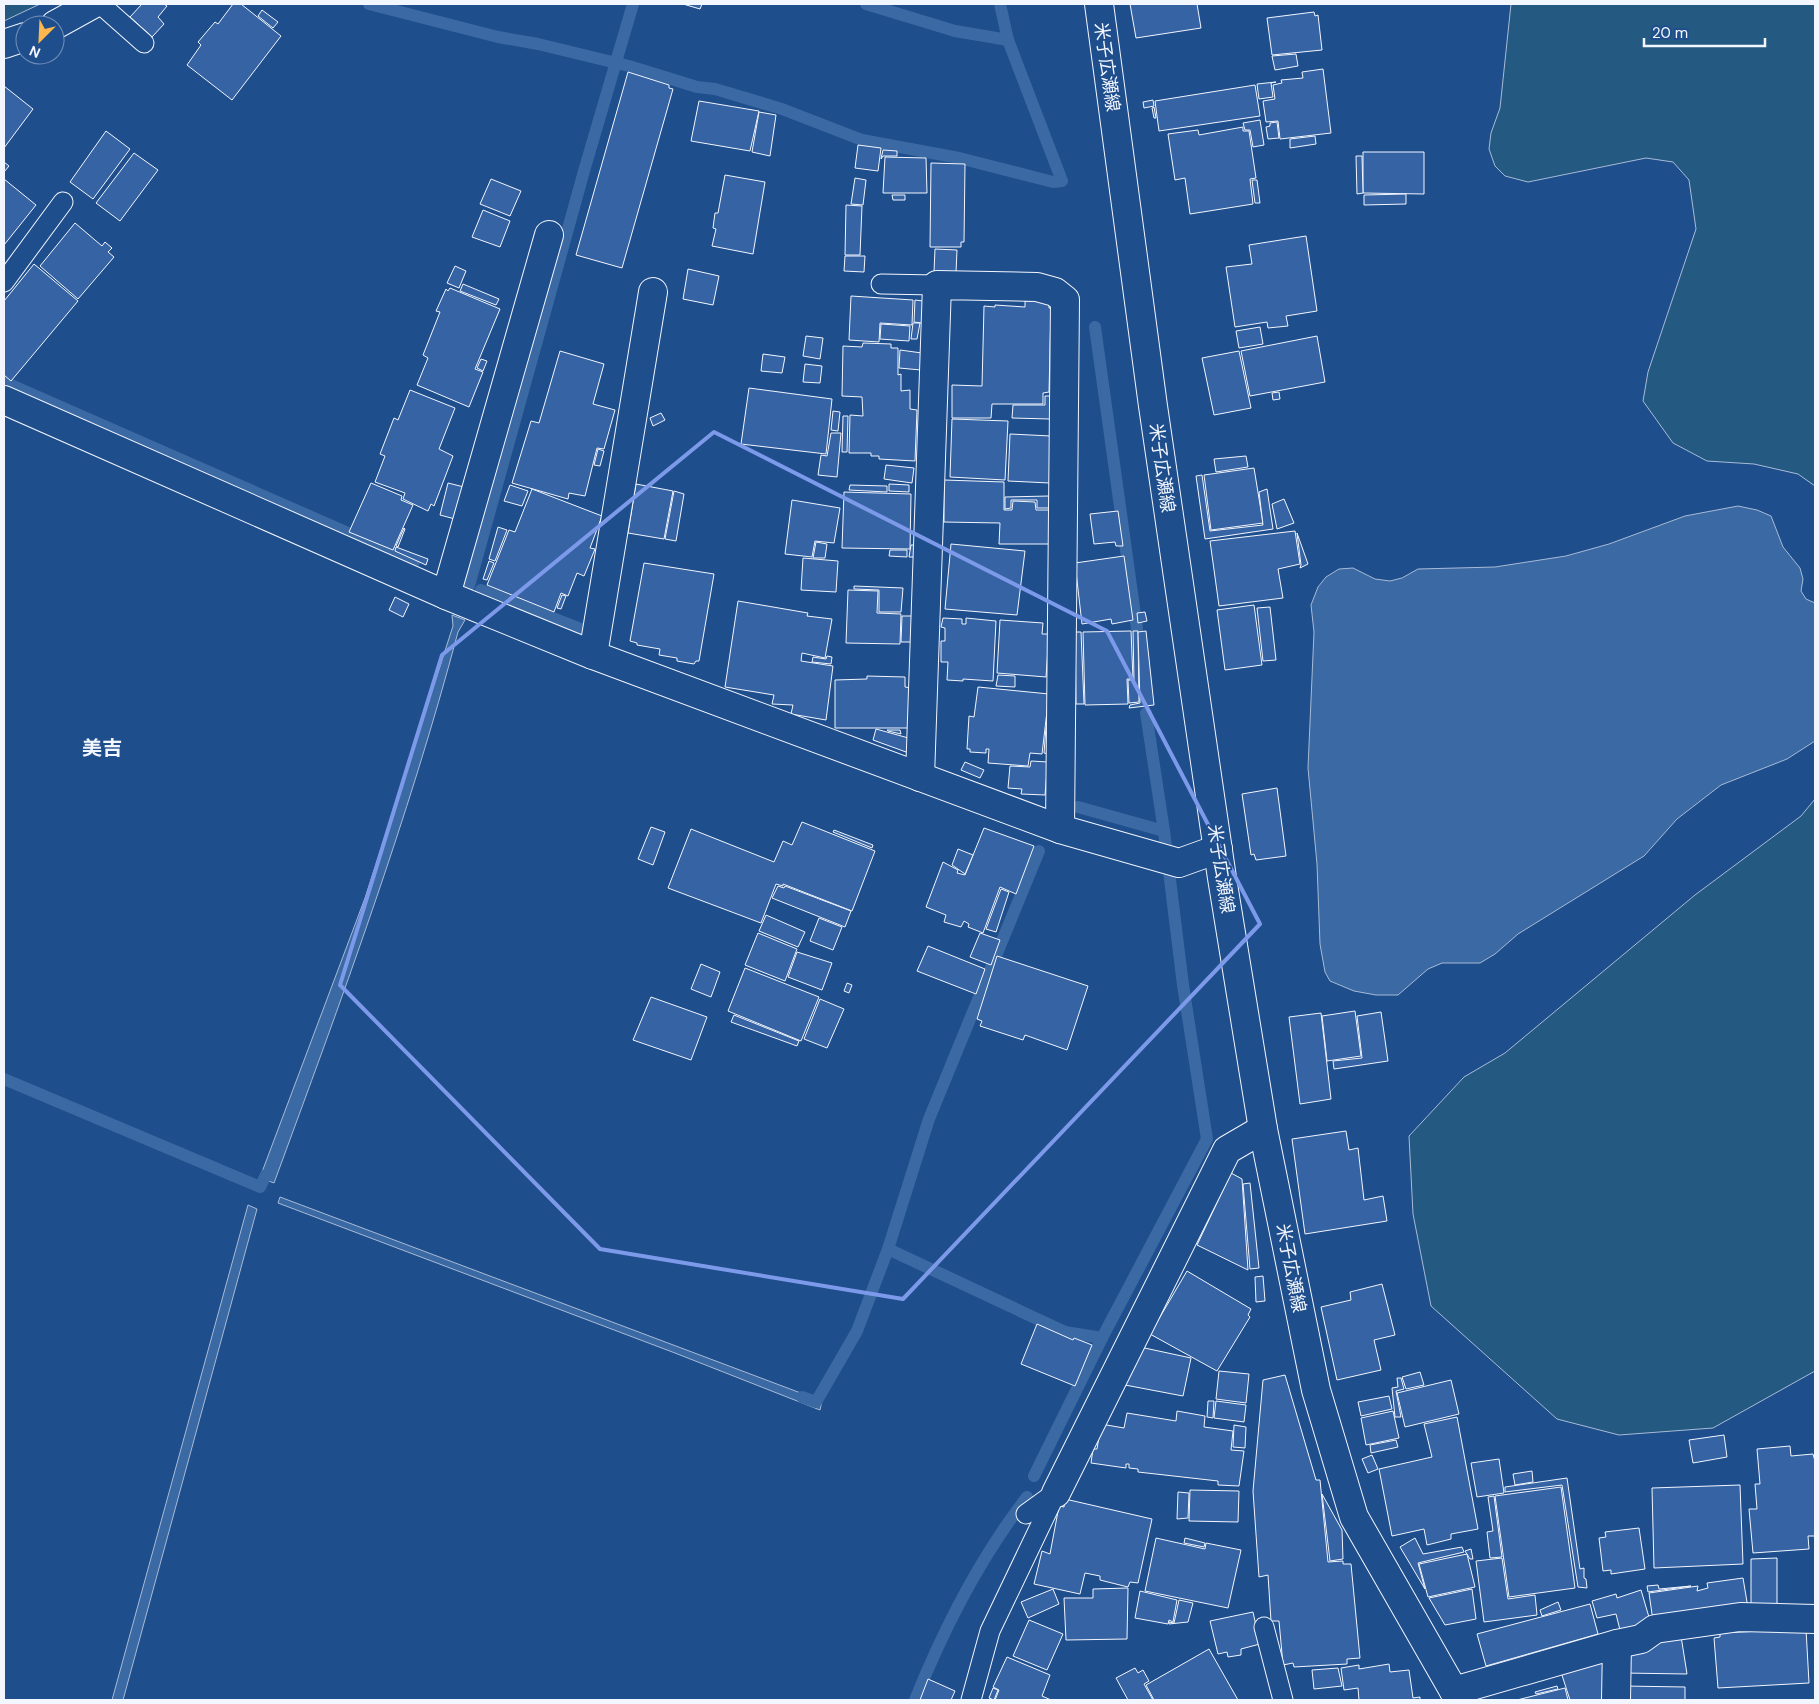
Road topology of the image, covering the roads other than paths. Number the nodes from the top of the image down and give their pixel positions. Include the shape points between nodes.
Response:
1 (93, 4) edge
2 (100, 4) edge
3 (1099, 4) edge
4 (65, 19) edge
5 (144, 43) dead end
6 (63, 202) dead end
7 (549, 236) dead end
8 (4, 282) edge
9 (881, 284) dead end
10 (937, 285) junction
11 (653, 292) dead end
12 (4, 400) edge
13 (446, 594) junction
14 (593, 655) junction
15 (920, 777) junction
16 (1060, 829) junction
17 (1218, 849) junction
18 (1263, 1129) junction
19 (1056, 1493) junction
20 (1026, 1514) dead end
21 (1815, 1619) edge
22 (1264, 1627) dead end
23 (1617, 1644) junction
24 (1457, 1695) edge
25 (971, 1700) edge
26 (1284, 1700) edge
27 (1616, 1700) edge

1 - 4 street
2 - 5 lane
3 - 17 street, 米子広瀬線 via 1153,406
6 - 8 lane
7 - 13 street
9 - 10 lane
10 - 15 street
10 - 16 street via 1037,287 1055,292 1065,300
11 - 14 street
12 - 13 street
13 - 14 street
14 - 15 street
15 - 16 street
16 - 17 street via 1179,863
17 - 18 street, 米子広瀬線
18 - 19 street via 1227,1150
18 - 24 street, 米子広瀬線 via 1316,1390 1354,1517
19 - 20 lane
19 - 25 lane via 990,1631
21 - 23 street via 1740,1617 1655,1630 1642,1639
22 - 26 lane
23 - 24 street
23 - 27 street

